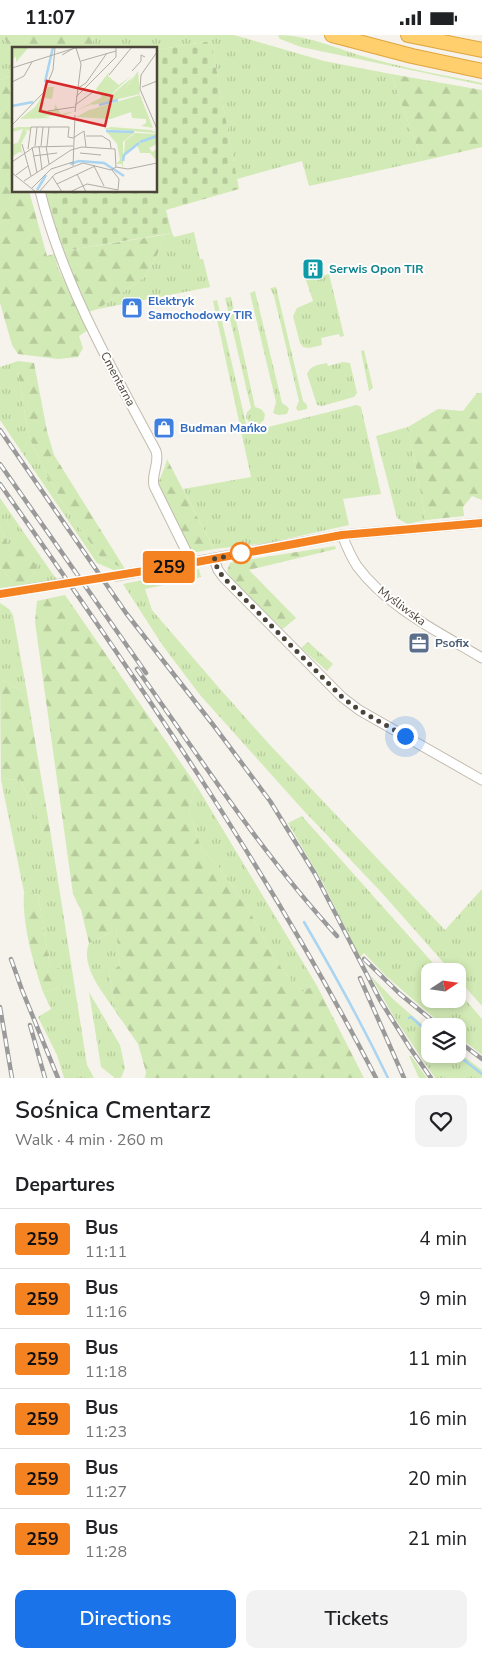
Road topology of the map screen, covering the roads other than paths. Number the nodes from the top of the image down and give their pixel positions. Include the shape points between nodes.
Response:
1 (332, 35) edge
2 (408, 35) edge
3 (482, 50) edge
4 (482, 71) edge
5 (40, 193) edge
6 (482, 523) edge
7 (342, 535) junction
8 (214, 559) junction
9 (192, 563) junction
10 (116, 576) tunnel mouth
11 (66, 583) tunnel mouth
12 (0, 594) edge
13 (482, 658) edge
14 (482, 780) edge

1 - 4 highway
2 - 3 highway
5 - 9 street, Cmentarna via 47,220 79,302 156,451 158,461 153,475 154,486
6 - 7 street
7 - 8 street
7 - 13 street, Myśliwska via 356,565 367,579 402,608
8 - 9 street
8 - 14 street via 224,578 350,704
9 - 10 street
11 - 12 street

